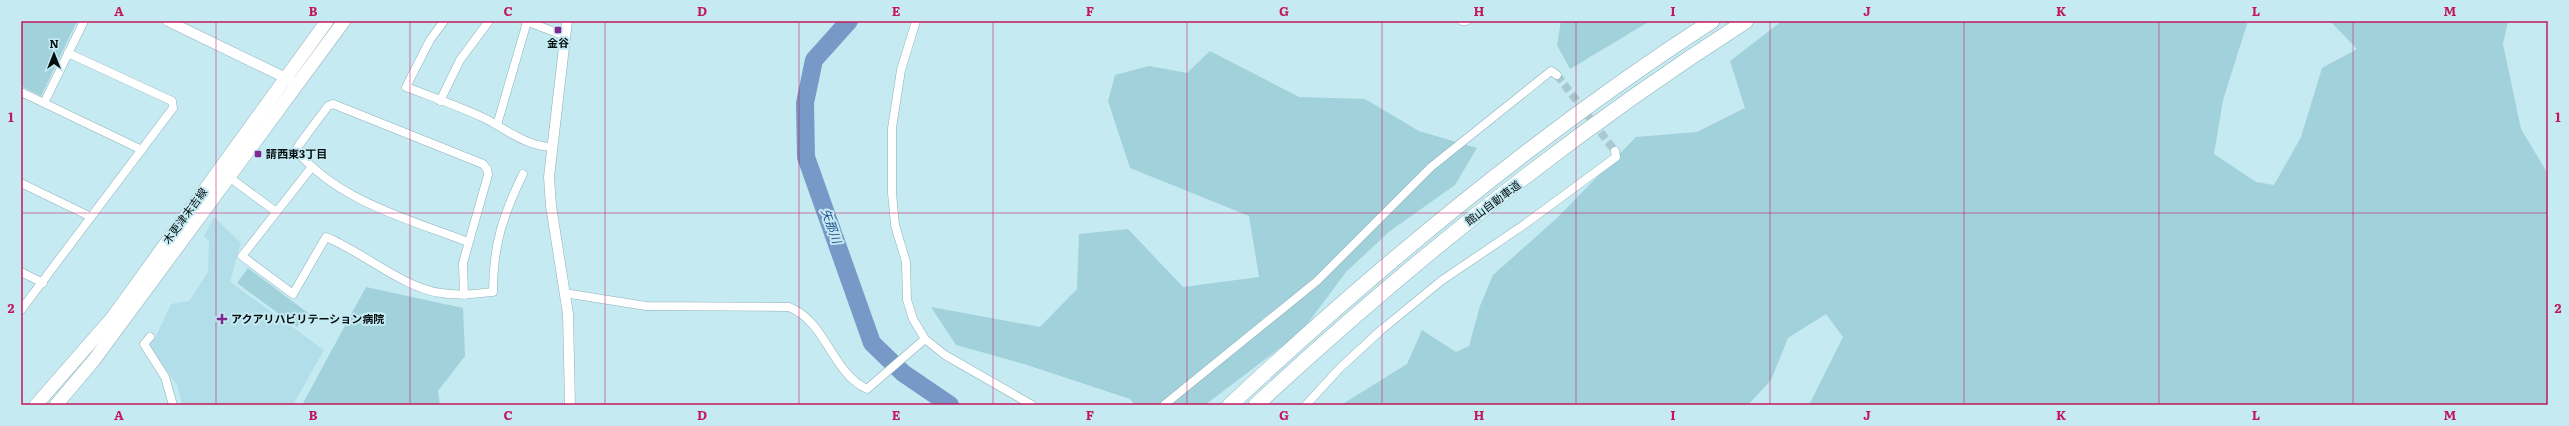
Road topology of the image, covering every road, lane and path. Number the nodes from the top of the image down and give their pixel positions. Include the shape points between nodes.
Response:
1 (84, 21) edge
2 (168, 21) edge
3 (327, 21) edge
4 (344, 21) edge
5 (444, 21) edge
6 (489, 21) edge
7 (527, 21) edge
8 (567, 21) edge
9 (916, 21) edge
10 (1462, 21) edge
11 (1466, 21) edge
12 (1712, 21) edge
13 (1746, 21) edge
14 (565, 36) junction
15 (68, 53) junction
16 (1557, 75) dead end
17 (291, 81) junction
18 (21, 92) edge
19 (440, 101) junction
20 (44, 103) junction
21 (496, 125) junction
22 (551, 147) junction
23 (142, 150) junction
24 (1615, 151) dead end
25 (311, 168) junction
26 (523, 174) dead end
27 (229, 176) junction
28 (21, 183) edge
29 (275, 211) junction
30 (91, 217) junction
31 (468, 242) junction
32 (21, 272) edge
33 (43, 283) junction
34 (564, 293) junction
35 (464, 295) junction
36 (21, 310) edge
37 (150, 337) dead end
38 (925, 339) junction
39 (36, 405) edge
40 (56, 405) edge
41 (173, 405) edge
42 (570, 405) edge
43 (1032, 405) edge
44 (1164, 405) edge
45 (1230, 405) edge
46 (1256, 405) edge
47 (1306, 405) edge

1 - 15 street
2 - 17 street
3 - 17 main road, 木更津末吉線
4 - 17 main road, 木更津末吉線
5 - 19 street via 430,40 406,87
6 - 19 street via 460,60
7 - 14 street
7 - 21 street
8 - 14 street
9 - 38 street via 901,70 893,113 892,193 895,225 906,262 907,300 913,319
10 - 11 street
12 - 45 highway, 館山自動車道 via 1619,85 1434,225 1307,333
13 - 46 highway, 館山自動車道 via 1635,96 1446,239 1331,336
14 - 22 street
15 - 20 street
15 - 23 street via 172,101 173,108
16 - 44 street via 1551,70 1476,128 1405,191 1372,228 1317,280
17 - 27 main road, 木更津末吉線
17 - 39 main road, 木更津末吉線 via 112,318
18 - 20 street
19 - 21 street
20 - 23 street
21 - 22 street via 530,144
22 - 34 street via 550,192
23 - 30 street
24 - 47 street via 1616,157 1525,224 1441,281 1380,331 1339,369
25 - 29 street
25 - 31 street via 352,196
25 - 31 street via 296,150 328,106 333,104 483,164 488,175
26 - 35 street via 505,210 493,260 493,292
27 - 29 street
27 - 40 main road, 木更津末吉線 via 94,360
28 - 30 street
29 - 35 street via 242,256 293,294 326,237 403,280 440,293
30 - 33 street
31 - 35 street via 463,263
32 - 33 street
33 - 36 street
34 - 38 street via 646,306 789,307 808,320 852,381 867,389
34 - 42 street via 568,314
37 - 41 street via 144,344 165,378
38 - 43 street via 945,355

